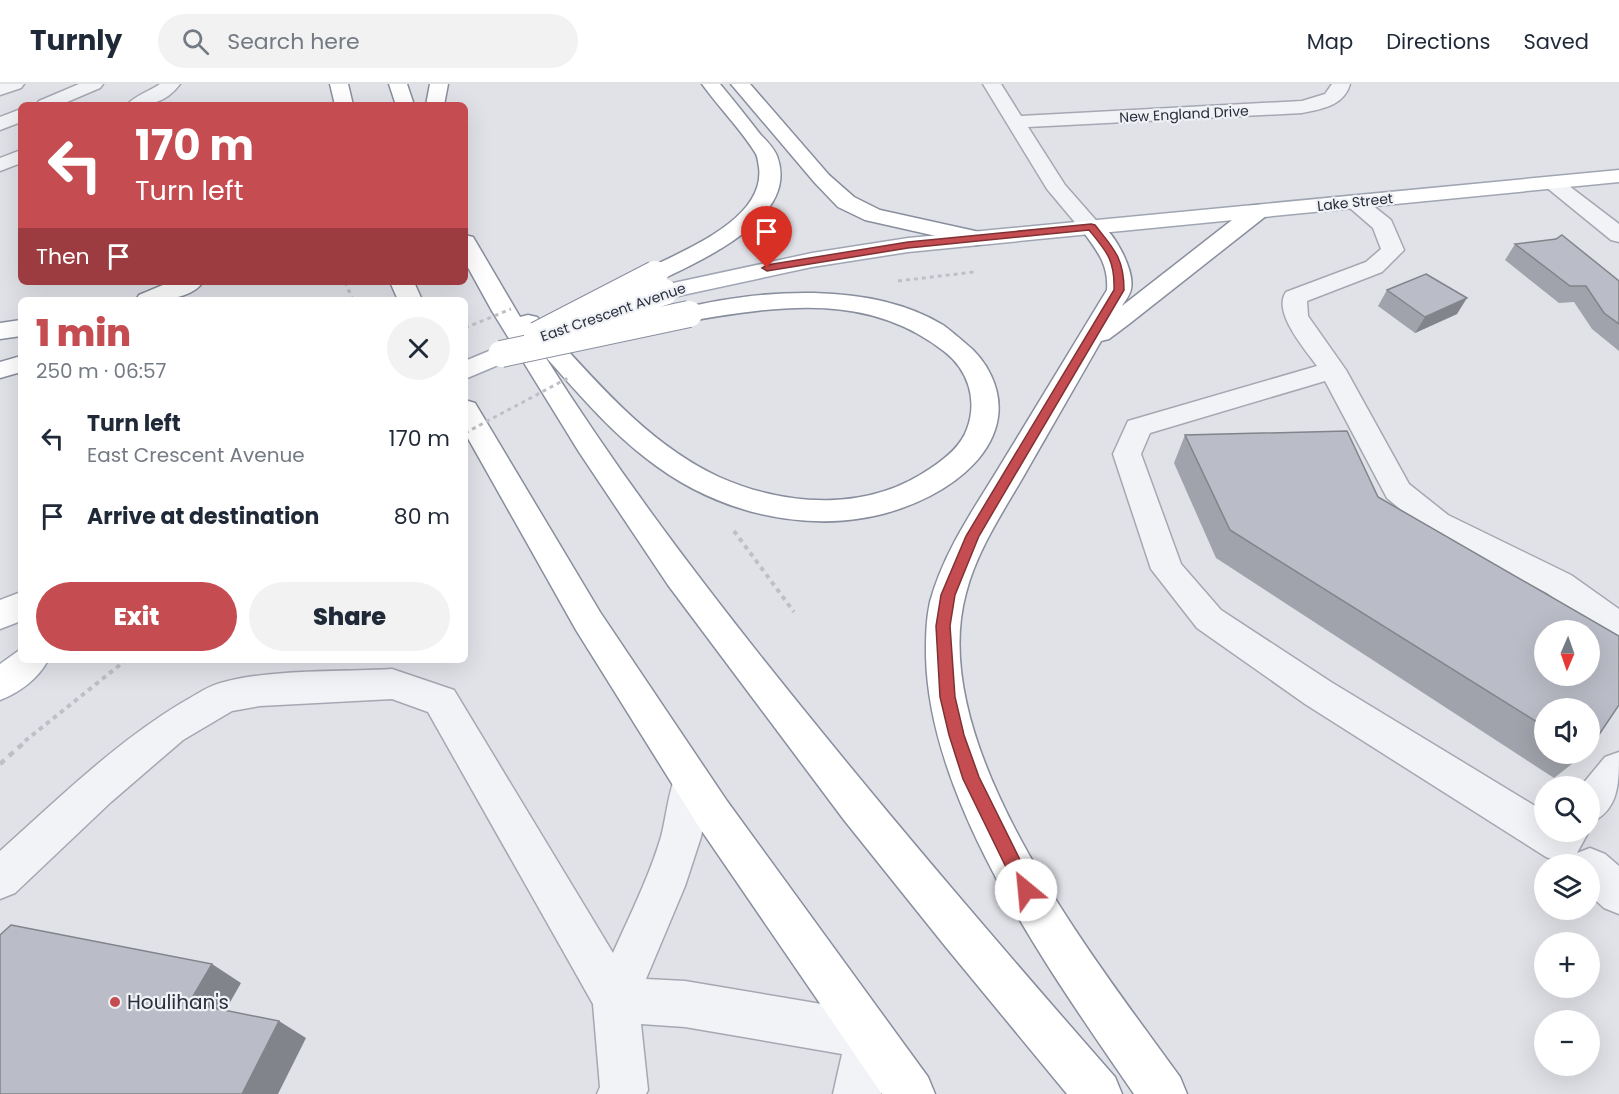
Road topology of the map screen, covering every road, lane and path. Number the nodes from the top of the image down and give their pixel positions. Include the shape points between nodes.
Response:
1 (15, 84) edge
2 (94, 84) edge
3 (171, 84) edge
4 (327, 84) edge
5 (339, 84) edge
6 (398, 84) edge
7 (439, 84) edge
8 (711, 84) edge
9 (740, 84) edge
10 (992, 84) edge
11 (1341, 84) edge
12 (0, 90) edge
13 (52, 102) edge
14 (143, 102) edge
15 (325, 102) edge
16 (343, 102) edge
17 (404, 102) edge
18 (436, 102) edge
19 (18, 116) edge
20 (1016, 122) junction
21 (0, 124) edge
22 (18, 157) edge
23 (0, 165) edge
24 (1619, 176) edge
25 (1553, 183) junction
26 (1354, 202) junction
27 (1258, 212) junction
28 (1091, 227) junction
29 (1619, 235) edge
30 (976, 238) junction
31 (468, 247) edge
32 (483, 274) junction
33 (659, 283) junction
34 (183, 285) edge
35 (155, 297) edge
36 (18, 328) edge
37 (0, 331) edge
38 (1088, 342) junction
39 (18, 345) edge
40 (0, 348) edge
41 (501, 354) junction
42 (18, 365) edge
43 (0, 370) edge
44 (468, 370) edge
45 (1333, 370) junction
46 (572, 377) dead end
47 (468, 414) edge
48 (468, 431) edge
49 (468, 443) edge
50 (513, 489) junction
51 (728, 493) junction
52 (18, 607) edge
53 (794, 612) dead end
54 (0, 616) edge
55 (1619, 627) edge
56 (26, 663) edge
57 (122, 663) edge
58 (0, 685) edge
59 (0, 764) edge
60 (1619, 769) edge
61 (692, 782) junction
62 (1600, 793) edge
63 (1576, 852) edge
64 (0, 879) edge
65 (1619, 893) edge
66 (615, 999) junction
67 (869, 1035) junction
68 (621, 1094) edge
69 (857, 1094) edge
70 (911, 1094) edge
71 (1098, 1094) edge
72 (1163, 1094) edge

1 - 12 street
2 - 13 street
3 - 14 street
4 - 15 main road
5 - 16 main road
6 - 17 main road
7 - 18 main road
8 - 33 main road via 767,155 771,166 768,189 753,214 737,228
9 - 30 main road via 846,202 873,215
10 - 20 street
11 - 20 street, New England Drive via 1334,97 1302,108
19 - 21 street
20 - 28 street via 1057,189
22 - 23 street
24 - 25 main road, Lake Street
25 - 26 main road, Lake Street
25 - 29 street
26 - 27 main road, Lake Street
26 - 45 street via 1383,225 1393,250 1374,267 1295,297 1296,316
27 - 28 main road, Lake Street
27 - 38 main road
28 - 30 main road, East Crescent Avenue
28 - 38 main road via 1114,255 1120,281 1114,300
30 - 33 main road, East Crescent Avenue via 823,258 715,279
31 - 32 main road
32 - 51 main road via 635,434 678,467
32 - 71 main road via 579,432 704,610 912,875
33 - 41 main road, East Crescent Avenue, bridge
34 - 35 main road
36 - 37 main road
38 - 72 main road via 958,567 943,626 945,670 957,735 971,779 995,831 1062,948
39 - 40 main road
41 - 44 main road, East Crescent Avenue
41 - 51 main road, bridge via 689,314 754,304 820,300 896,313 920,322 969,360 985,394 982,427 962,459 914,493 883,505 820,512 787,509
42 - 43 main road
45 - 55 street via 1398,491 1437,523 1559,584
45 - 63 street via 1138,427 1127,454 1167,569 1209,619 1318,693
46 - 48 path, bridge
47 - 50 main road
49 - 50 main road
50 - 61 main road via 588,621
51 - 53 path via 716,506
52 - 54 main road
56 - 58 main road
57 - 59 path
60 - 62 street
61 - 66 street via 678,847
61 - 67 main road
63 - 65 street
64 - 66 street via 97,789 170,729 224,697 260,691 392,684 441,701
66 - 67 street via 685,1004
66 - 68 street via 624,1090
67 - 69 street
67 - 70 main road

